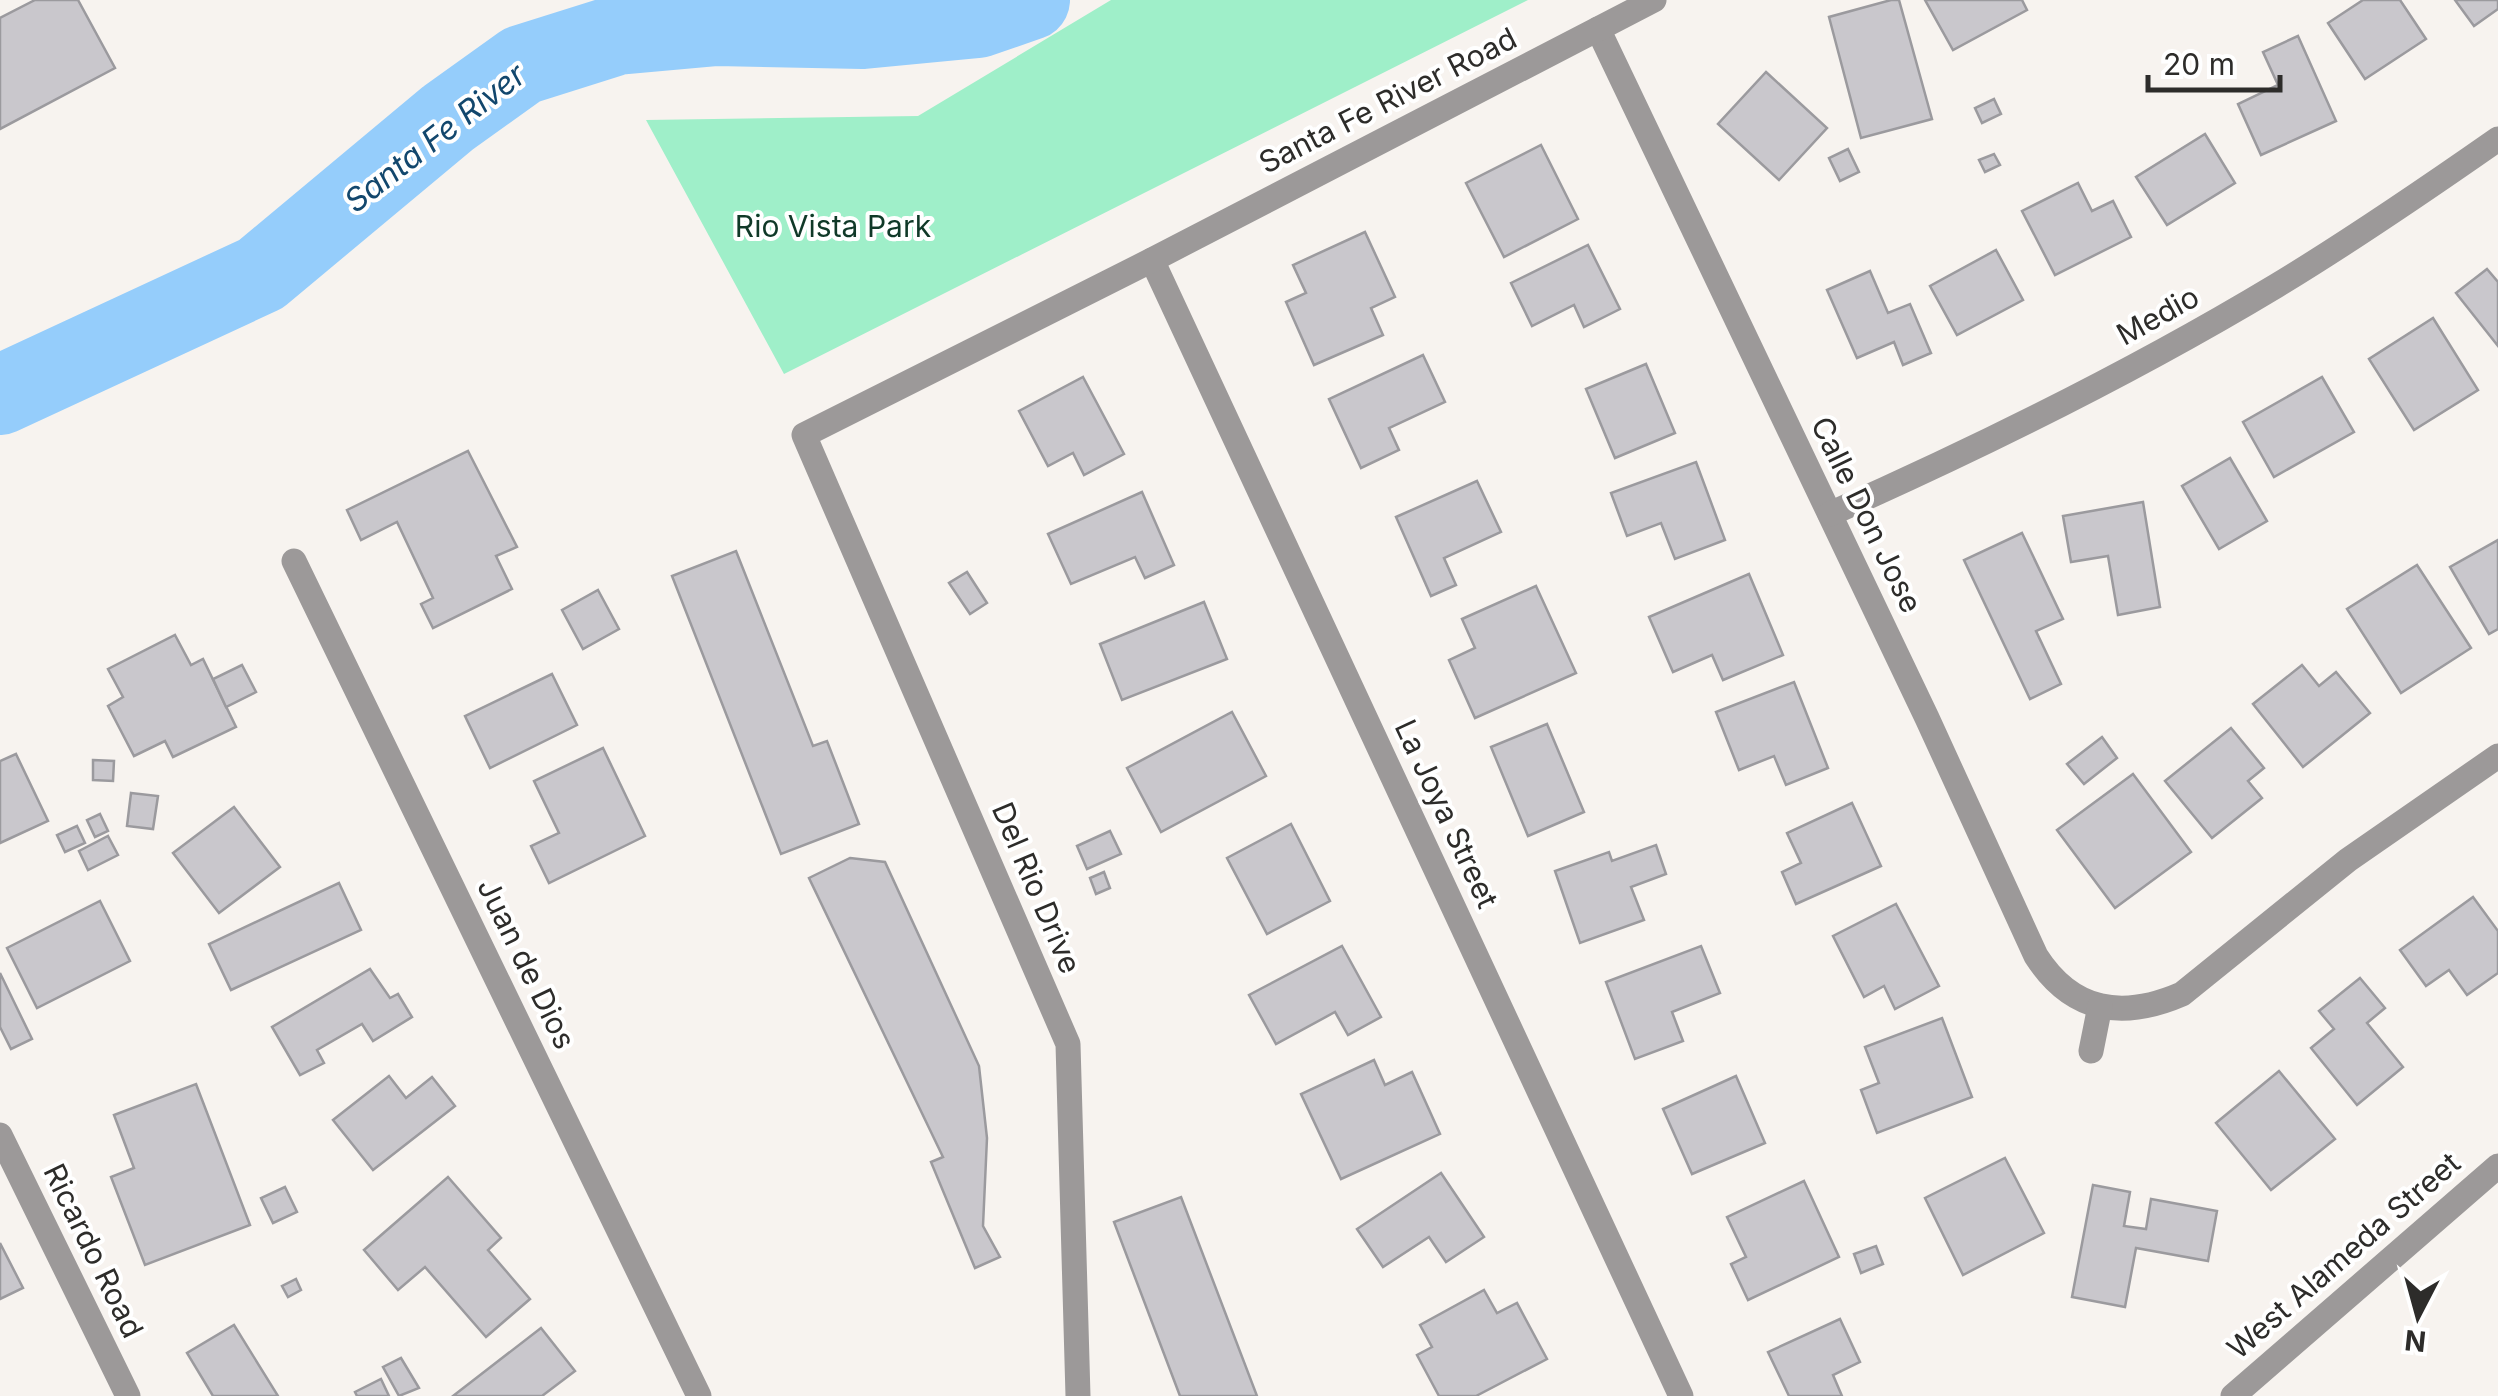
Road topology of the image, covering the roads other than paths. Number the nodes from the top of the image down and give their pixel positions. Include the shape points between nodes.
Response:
1 (1654, 0) edge
2 (1598, 28) junction
3 (2498, 139) edge
4 (1152, 260) junction
5 (804, 436) joint
6 (1830, 514) junction
7 (294, 561) dead end
8 (2498, 756) edge
9 (2100, 1006) junction
10 (2092, 1051) dead end
11 (0, 1136) edge
12 (2498, 1166) edge
13 (128, 1396) edge
14 (700, 1396) edge
15 (1078, 1396) edge
16 (1682, 1396) edge
17 (2232, 1396) edge

1 - 2 street, Santa Fe River Road
2 - 4 street, Santa Fe River Road
2 - 6 street, Calle Don Jose
3 - 6 street, Medio via 2276,286 2157,354
4 - 5 street, Santa Fe River Road
4 - 16 street, La Joya Street
5 - 15 street, Del Rio Drive via 1068,1044
6 - 9 street, Calle Don Jose via 2036,956 2061,988
7 - 14 street, Juan de Dios
8 - 9 street, Calle Don Jose via 2348,860 2182,994 2140,1008
9 - 10 street
11 - 13 street, Ricardo Road
12 - 17 street, West Alameda Street

